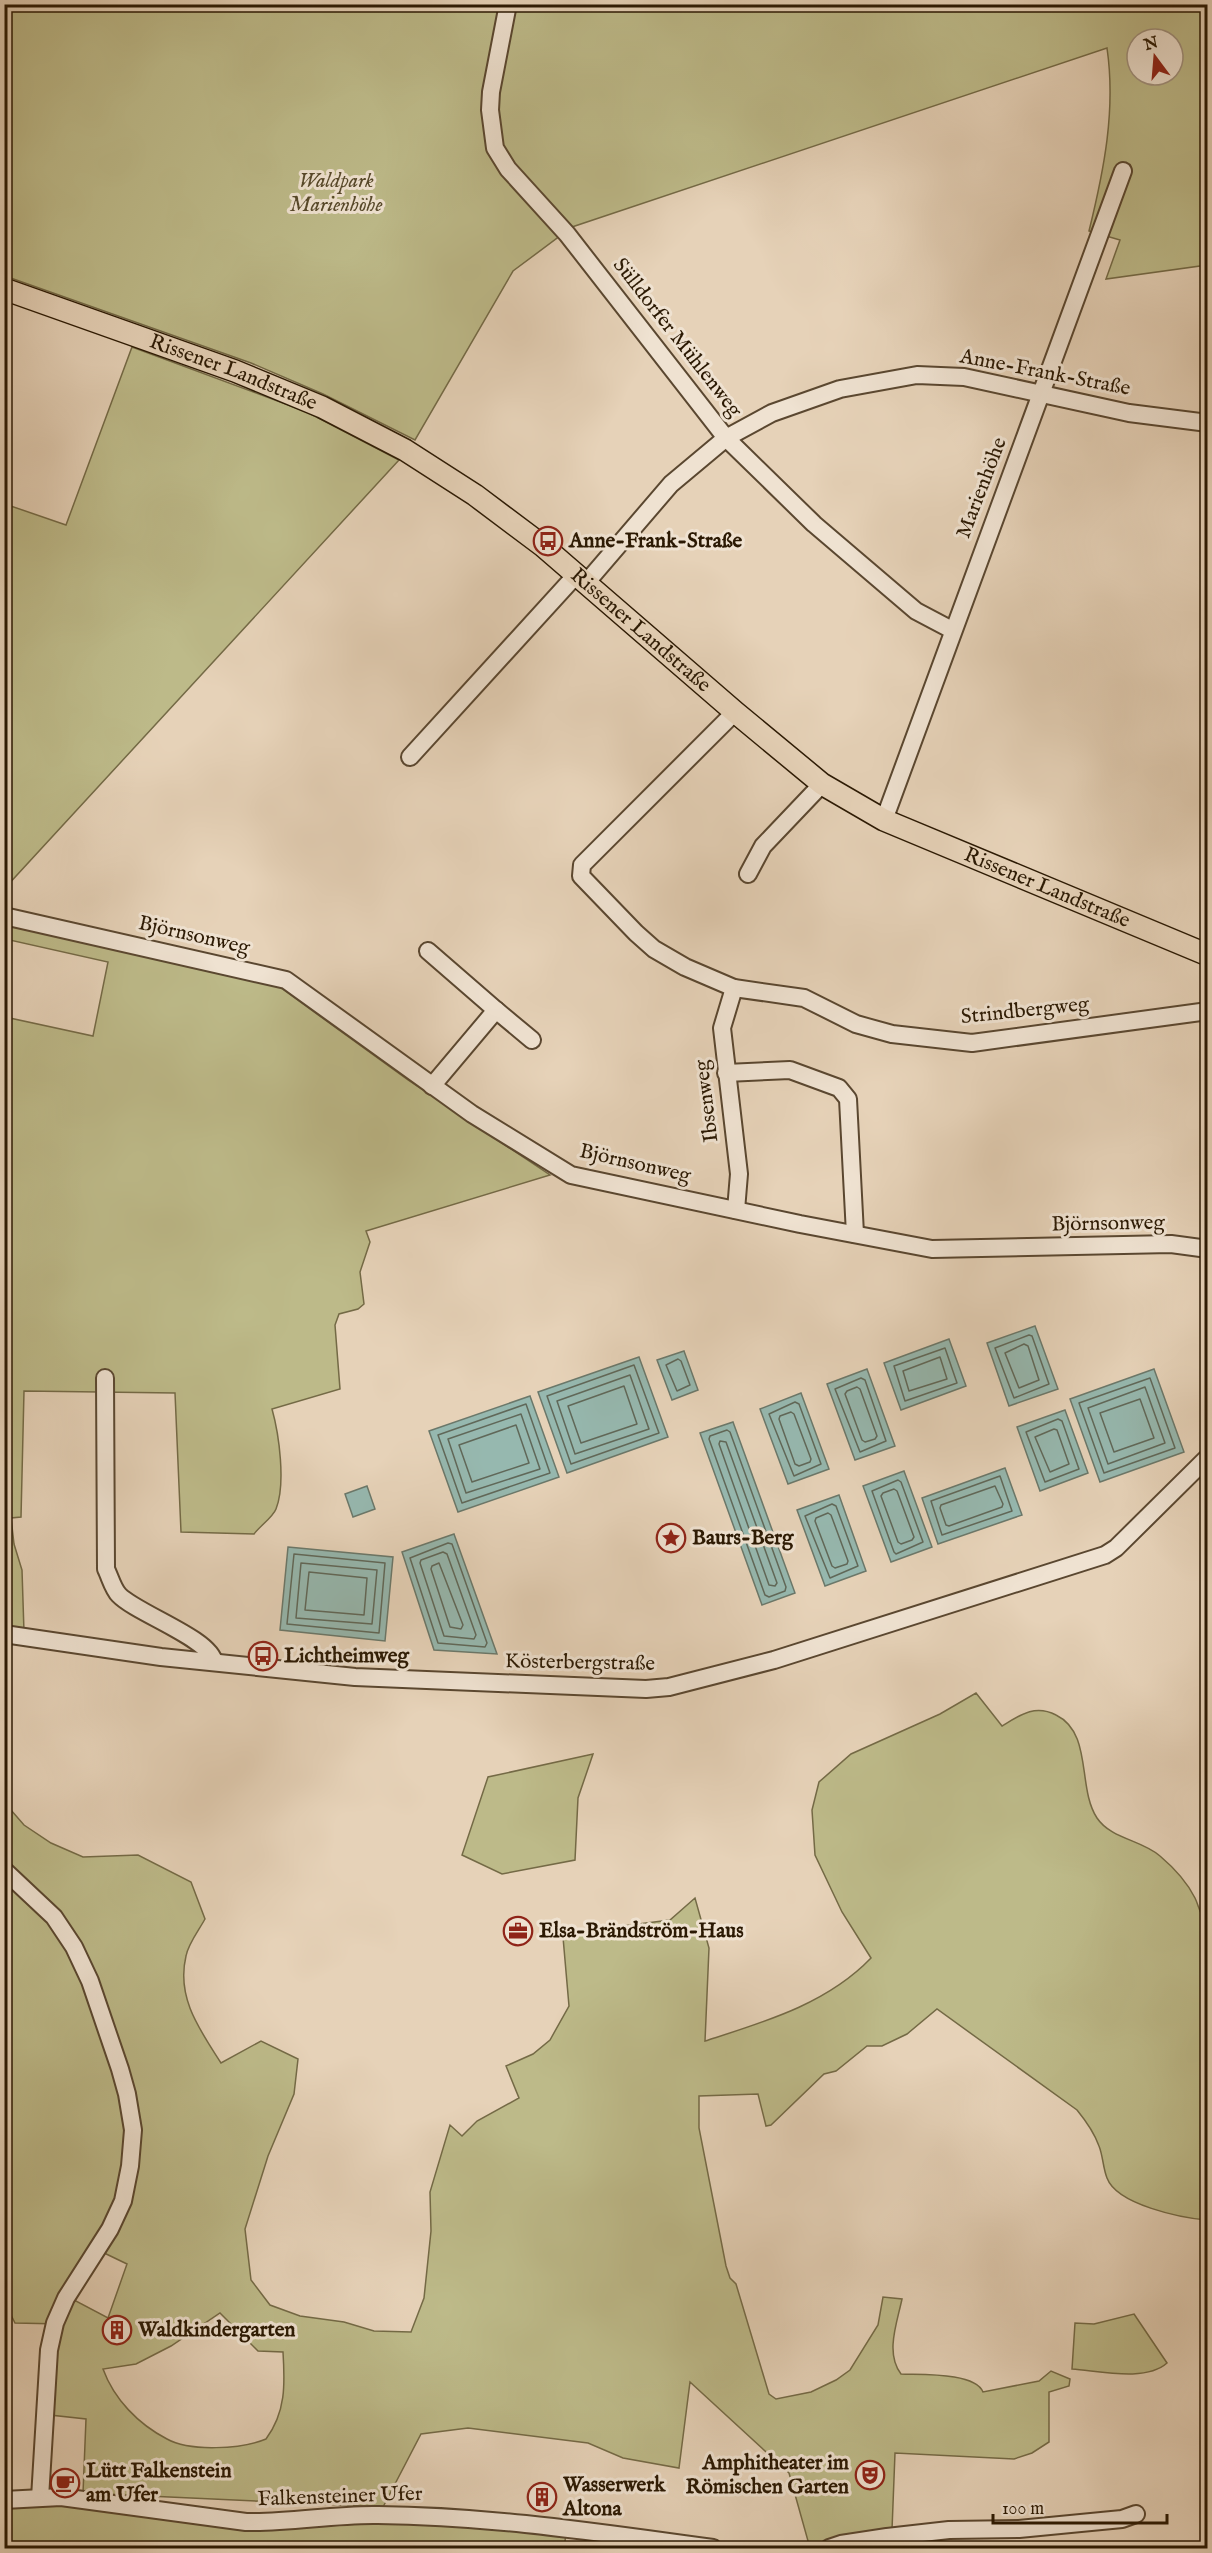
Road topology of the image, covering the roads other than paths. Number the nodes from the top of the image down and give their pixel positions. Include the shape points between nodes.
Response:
1 (508, 4) edge
2 (1123, 171) dead end
3 (4, 289) edge
4 (1041, 394) junction
5 (1208, 423) edge
6 (726, 438) junction
7 (581, 579) junction
8 (952, 630) junction
9 (735, 712) junction
10 (410, 757) dead end
11 (822, 784) junction
12 (884, 820) junction
13 (748, 874) dead end
14 (4, 916) edge
15 (428, 951) dead end
16 (1208, 955) edge
17 (734, 988) junction
18 (496, 1010) junction
19 (1208, 1011) edge
20 (532, 1040) dead end
21 (726, 1073) junction
22 (432, 1086) junction
23 (736, 1210) junction
24 (855, 1234) junction
25 (1208, 1249) edge
26 (105, 1378) dead end
27 (1208, 1457) edge
28 (4, 1634) edge
29 (214, 1662) junction
30 (4, 1870) edge
31 (40, 2498) junction
32 (4, 2500) edge
33 (1136, 2514) dead end
34 (713, 2548) edge
35 (830, 2548) edge

1 - 6 street, Sülldorfer Mühlenweg via 491,92 490,123 495,148
2 - 4 street, Marienhöhe
3 - 7 main road, Rissener Landstraße via 209,360 322,407 405,450 475,495
4 - 5 street, Anne-Frank-Straße via 1129,413
4 - 6 street, Anne-Frank-Straße via 964,377 889,378 804,401
4 - 8 street, Marienhöhe
6 - 7 street, Anne-Frank-Straße via 671,484
6 - 8 street, Sülldorfer Mühlenweg via 814,524 916,610
7 - 9 main road, Rissener Landstraße
7 - 10 street, Anne-Frank-Straße
8 - 12 street, Marienhöhe
9 - 11 main road, Rissener Landstraße
9 - 17 street, Strindbergweg via 582,865 581,876 654,949
11 - 12 main road, Rissener Landstraße
11 - 13 street via 763,846
12 - 16 main road, Rissener Landstraße
14 - 22 street, Björnsonweg via 286,980
15 - 18 street
17 - 19 street, Strindbergweg via 804,998 856,1024 892,1034 972,1043
17 - 21 street, Ibsenweg via 722,1028
18 - 20 street
18 - 22 street
21 - 23 street, Ibsenweg via 739,1174
21 - 24 street via 790,1071 839,1088 848,1099
22 - 23 street, Björnsonweg via 571,1175
23 - 24 street, Björnsonweg
24 - 25 street, Björnsonweg via 932,1249 1171,1244
26 - 29 street via 106,1569 117,1594 186,1635 210,1653
27 - 29 street, Kösterbergstraße via 1105,1555 774,1660 669,1687 624,1689 379,1678
28 - 29 street, Kösterbergstraße via 161,1658
30 - 31 street via 54,1917 74,1947 90,1981 120,2070 133,2130 123,2201 55,2322
31 - 32 street, Falkensteiner Ufer
31 - 34 street, Falkensteiner Ufer via 87,2500 246,2522 363,2515 476,2518
33 - 35 street via 1122,2519 1019,2529 949,2530

